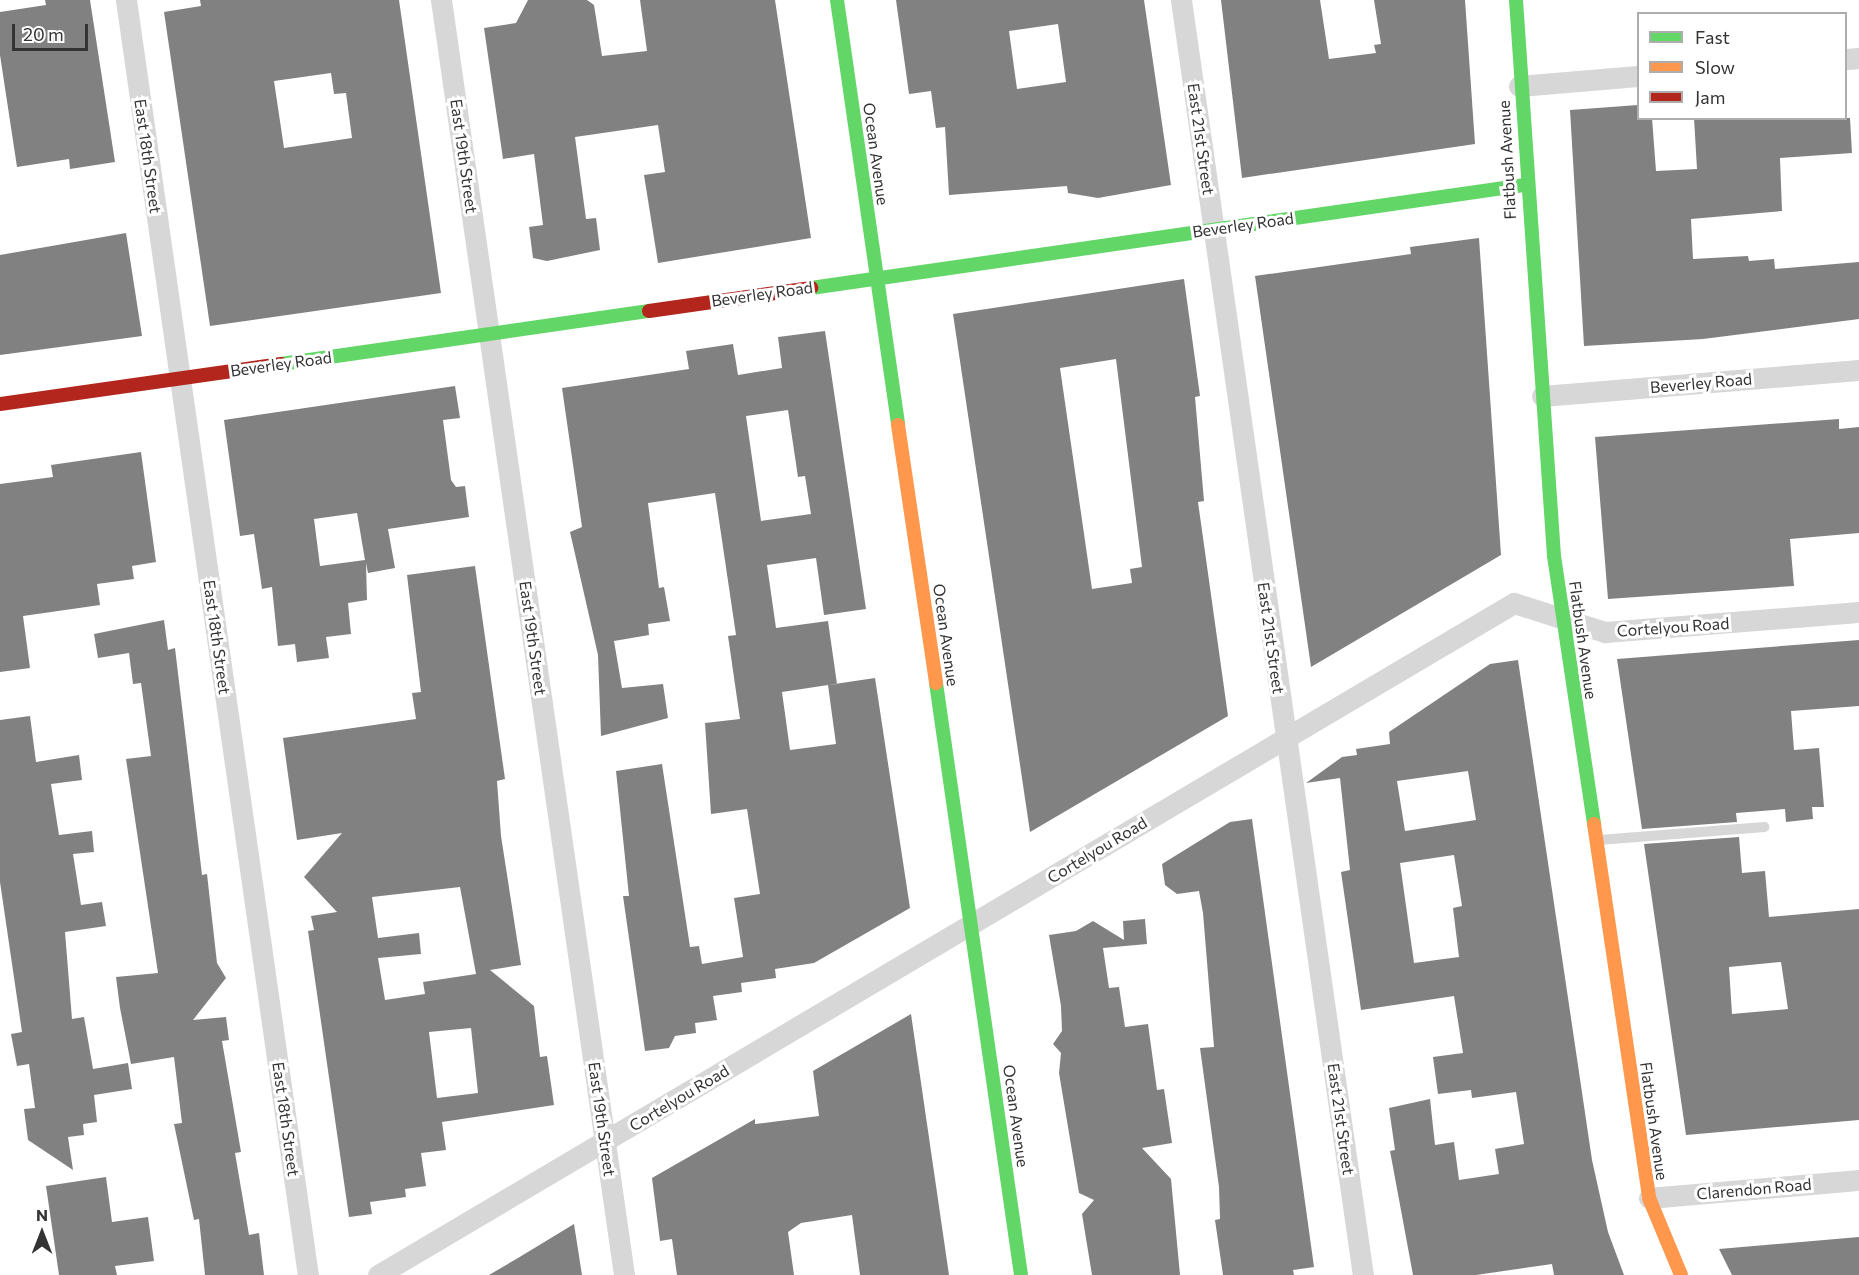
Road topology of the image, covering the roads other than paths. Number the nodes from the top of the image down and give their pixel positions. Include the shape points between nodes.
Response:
1 (126, 0) edge
2 (441, 0) edge
3 (837, 0) edge
4 (1180, 0) edge
5 (1515, 0) edge
6 (1637, 76) edge
7 (1519, 86) junction
8 (1524, 184) junction
9 (1214, 229) junction
10 (877, 277) junction
11 (489, 334) junction
12 (1859, 370) edge
13 (180, 378) junction
14 (1542, 396) junction
15 (0, 404) edge
16 (1859, 612) edge
17 (1563, 618) junction
18 (1287, 738) junction
19 (1764, 827) dead end
20 (1596, 841) junction
21 (973, 924) junction
22 (605, 1142) junction
23 (1859, 1180) edge
24 (1649, 1198) junction
25 (308, 1275) edge
26 (378, 1275) edge
27 (624, 1275) edge
28 (1021, 1275) edge
29 (1363, 1275) edge
30 (1681, 1275) edge

1 - 13 street, East 18th Street
2 - 11 street, East 19th Street
3 - 10 main road, Ocean Avenue
4 - 9 street, East 21st Street
5 - 7 main road, Flatbush Avenue
6 - 7 street
7 - 8 main road, Flatbush Avenue
8 - 9 main road, Beverley Road
8 - 14 main road, Flatbush Avenue
9 - 10 main road, Beverley Road
9 - 18 street, East 21st Street
10 - 11 main road, Beverley Road
10 - 21 main road, Ocean Avenue
11 - 13 main road, Beverley Road
11 - 22 street, East 19th Street
12 - 14 street, Beverley Road
13 - 15 main road, Beverley Road
13 - 25 street, East 18th Street
14 - 17 main road, Flatbush Avenue
16 - 17 street, Cortelyou Road via 1605,632
17 - 18 street, Cortelyou Road via 1514,603
17 - 20 main road, Flatbush Avenue
18 - 21 street, Cortelyou Road
18 - 29 street, East 21st Street
19 - 20 lane
20 - 24 main road, Flatbush Avenue
21 - 22 street, Cortelyou Road
21 - 28 main road, Ocean Avenue
22 - 26 street, Cortelyou Road
22 - 27 street, East 19th Street
23 - 24 street, Clarendon Road
24 - 30 main road, Flatbush Avenue

